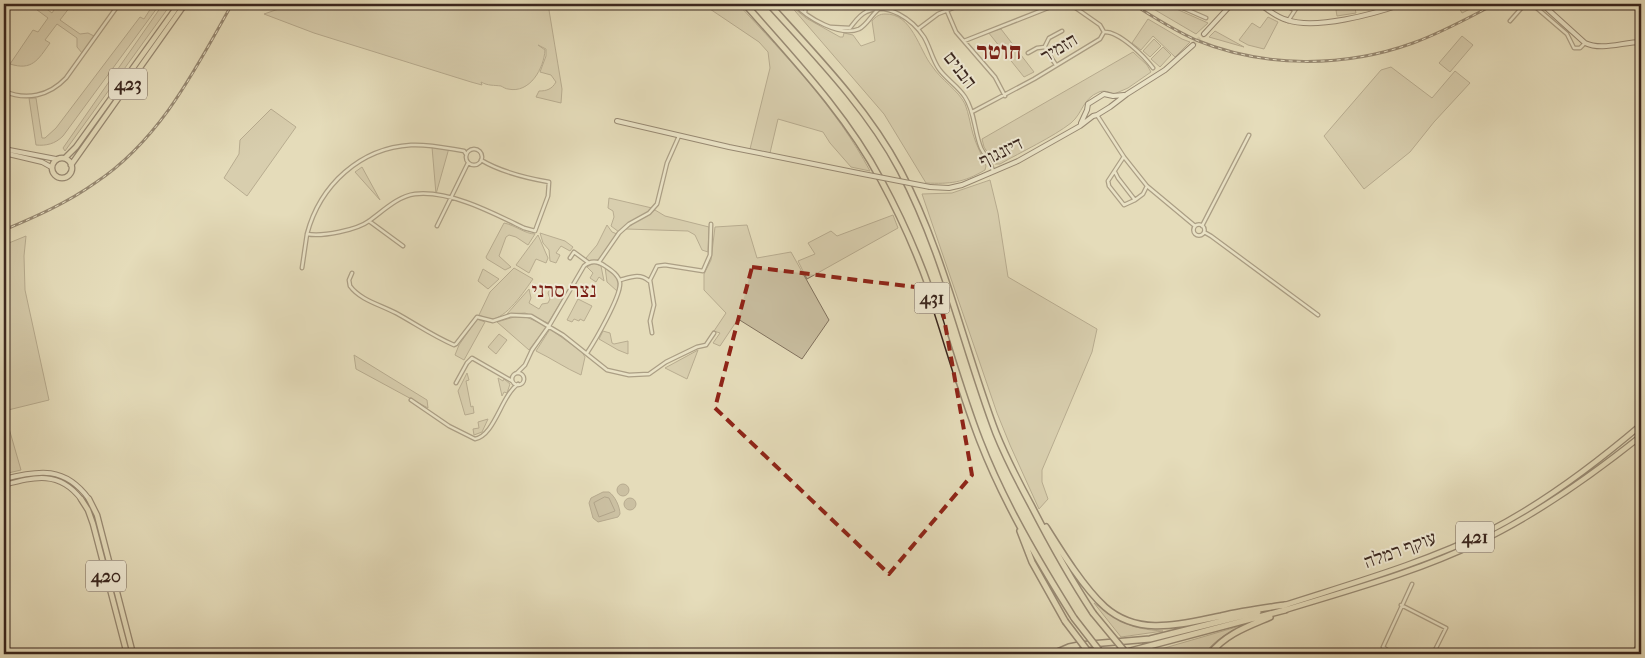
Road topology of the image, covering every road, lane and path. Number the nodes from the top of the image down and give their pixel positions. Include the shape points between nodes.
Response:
1 (9, 4) edge
2 (119, 4) edge
3 (179, 4) edge
4 (185, 4) edge
5 (745, 4) edge
6 (769, 4) edge
7 (794, 4) edge
8 (806, 4) edge
9 (865, 4) edge
10 (963, 4) edge
11 (1058, 4) edge
12 (1070, 4) edge
13 (1174, 4) edge
14 (1234, 4) edge
15 (1260, 4) edge
16 (1284, 4) edge
17 (1299, 4) edge
18 (1402, 4) edge
19 (1526, 4) edge
20 (1532, 4) edge
21 (1542, 4) edge
22 (1229, 6) edge
23 (878, 9) junction
24 (4, 10) edge
25 (1294, 10) junction
26 (867, 11) junction
27 (947, 11) junction
28 (805, 13) junction
29 (1206, 18) dead end
30 (1288, 20) junction
31 (1510, 20) dead end
32 (843, 29) junction
33 (918, 29) junction
34 (1062, 31) dead end
35 (1104, 32) junction
36 (1204, 34) tunnel mouth
37 (963, 42) junction
38 (1585, 42) junction
39 (1641, 42) edge
40 (1194, 45) tunnel mouth
41 (1045, 47) junction
42 (1028, 53) dead end
43 (1056, 65) junction
44 (1153, 68) dead end
45 (4, 91) edge
46 (1127, 94) junction
47 (1005, 96) junction
48 (1110, 96) junction
49 (1112, 104) junction
50 (1087, 110) junction
51 (972, 112) junction
52 (1095, 115) junction
53 (617, 121) dead end
54 (1080, 126) junction
55 (680, 135) junction
56 (1249, 136) dead end
57 (4, 148) edge
58 (4, 153) edge
59 (466, 154) junction
60 (1124, 157) junction
61 (65, 158) junction
62 (56, 159) junction
63 (481, 160) junction
64 (468, 163) junction
65 (72, 164) junction
66 (51, 167) junction
67 (993, 171) junction
68 (1115, 172) junction
69 (1147, 186) junction
70 (451, 197) junction
71 (1135, 200) junction
72 (369, 221) junction
73 (712, 224) dead end
74 (438, 226) dead end
75 (1195, 226) junction
76 (1202, 226) junction
77 (1204, 232) junction
78 (307, 234) junction
79 (402, 246) dead end
80 (570, 258) dead end
81 (599, 262) junction
82 (589, 263) junction
83 (302, 268) dead end
84 (352, 273) dead end
85 (620, 280) junction
86 (650, 282) junction
87 (1318, 315) dead end
88 (549, 326) junction
89 (652, 333) dead end
90 (714, 333) dead end
91 (586, 352) junction
92 (525, 365) junction
93 (515, 374) junction
94 (504, 375) junction
95 (523, 377) junction
96 (512, 381) junction
97 (456, 383) dead end
98 (518, 384) junction
99 (511, 391) junction
100 (411, 400) dead end
101 (1641, 426) edge
102 (1641, 437) edge
103 (4, 479) edge
104 (4, 486) edge
105 (81, 498) joint
106 (89, 499) joint
107 (1028, 500) junction
108 (1016, 516) junction
109 (1412, 584) dead end
110 (1401, 605) junction
111 (1285, 607) junction
112 (1641, 642) edge
113 (127, 654) edge
114 (133, 654) edge
115 (1054, 654) edge
116 (1090, 654) edge
117 (1102, 654) edge
118 (1119, 654) edge
119 (1127, 654) edge
120 (1210, 654) edge
121 (1393, 654) edge
122 (1433, 654) edge
123 (1632, 654) edge

1 - 24 street
2 - 45 street via 58,86 36,96 18,96
3 - 61 main road, 423
4 - 65 main road, 423
5 - 108 highway, 431 via 837,111 881,179 926,279 980,440
6 - 107 highway, 431 via 866,116 900,170 933,246 996,434
7 - 28 street
8 - 28 street
9 - 26 street
10 - 27 street
11 - 37 street
12 - 35 street
13 - 29 street
14 - 22 street
15 - 30 street
16 - 25 street
17 - 25 street
18 - 30 street via 1349,19
19 - 31 street
20 - 38 street via 1568,34 1574,48 1580,48
21 - 38 street
22 - 36 street
23 - 26 street, הבנים
23 - 32 street via 860,29
23 - 33 street, הבנים via 894,12
25 - 30 street
26 - 32 street via 850,28
27 - 33 street
27 - 37 street
28 - 32 street via 822,24
33 - 51 street, הבנים via 938,67 966,98
34 - 41 street via 1048,38
35 - 43 street, הזמיר via 1100,39
35 - 44 street via 1112,33 1127,43
37 - 47 street via 995,77
38 - 39 street via 1596,47
40 - 46 street via 1165,70
41 - 42 street
41 - 43 street
43 - 47 street, הזמיר
46 - 48 street
46 - 49 street
47 - 51 street, הזמיר
48 - 49 street
48 - 50 street via 1104,94 1096,98 1088,104
49 - 52 street, דיזנגוף
50 - 52 street
50 - 54 street
51 - 67 street, הבנים via 980,146
52 - 54 street, דיזנגוף
52 - 60 street
53 - 55 street, דיזנגוף
54 - 67 street, דיזנגוף via 1018,161
55 - 67 street, דיזנגוף, bridge via 930,186 949,188 962,185
55 - 81 street via 667,163 657,204 624,229
56 - 76 street
57 - 62 street
58 - 66 street
59 - 63 street via 476,149 482,154
59 - 64 street
59 - 78 street via 439,146 410,145 365,157 345,171 321,198
60 - 68 street
60 - 69 street
61 - 62 main road
61 - 65 main road
62 - 66 main road
63 - 64 street via 476,165
63 - 70 street via 526,178 549,182 548,196 535,230
64 - 70 street
65 - 66 main road via 70,175 62,178 54,175
68 - 71 street
68 - 71 street via 1109,186 1124,205
69 - 71 street
69 - 75 street
70 - 72 street via 414,194 400,199
70 - 74 street
72 - 78 street via 349,230
72 - 79 street
73 - 86 street via 711,249 705,270 657,266
75 - 76 street
75 - 77 street via 1196,236
76 - 77 street
77 - 87 street
78 - 83 street
80 - 82 street via 574,252
81 - 82 street
81 - 85 street
82 - 88 street via 584,266
84 - 88 street via 350,286 360,295 454,345 477,317 493,320 524,315
85 - 86 street via 638,276
85 - 91 street via 610,311
86 - 89 street via 654,305 650,321
88 - 91 street
88 - 92 street
90 - 91 street via 706,345 645,375 610,372
92 - 93 street
92 - 95 street
93 - 94 street
93 - 95 street
93 - 96 street
94 - 96 street
94 - 97 street via 472,358
95 - 98 street
96 - 98 street
96 - 99 street
98 - 99 street
99 - 100 street via 486,433 475,439
101 - 111 main road, עוקף רמלה / 421 via 1546,498 1489,531 1365,580
102 - 111 main road, עוקף רמלה / 421 via 1550,503 1479,543 1430,564
103 - 106 street via 31,472 49,473 69,480
104 - 105 street via 31,478 47,478 64,483
105 - 113 main road, 420 via 93,524
106 - 114 main road, 420 via 97,516
107 - 111 highway via 1096,597 1105,607 1131,623 1171,626
107 - 119 highway, 431, bridge via 1093,613
108 - 116 highway, bridge via 1032,562 1065,621
108 - 117 highway, 431, bridge via 1074,618
109 - 110 street
110 - 121 street via 1382,647
110 - 122 street via 1446,628
111 - 115 highway via 1161,637 1079,645
111 - 118 highway
111 - 120 highway via 1229,636
112 - 123 street

